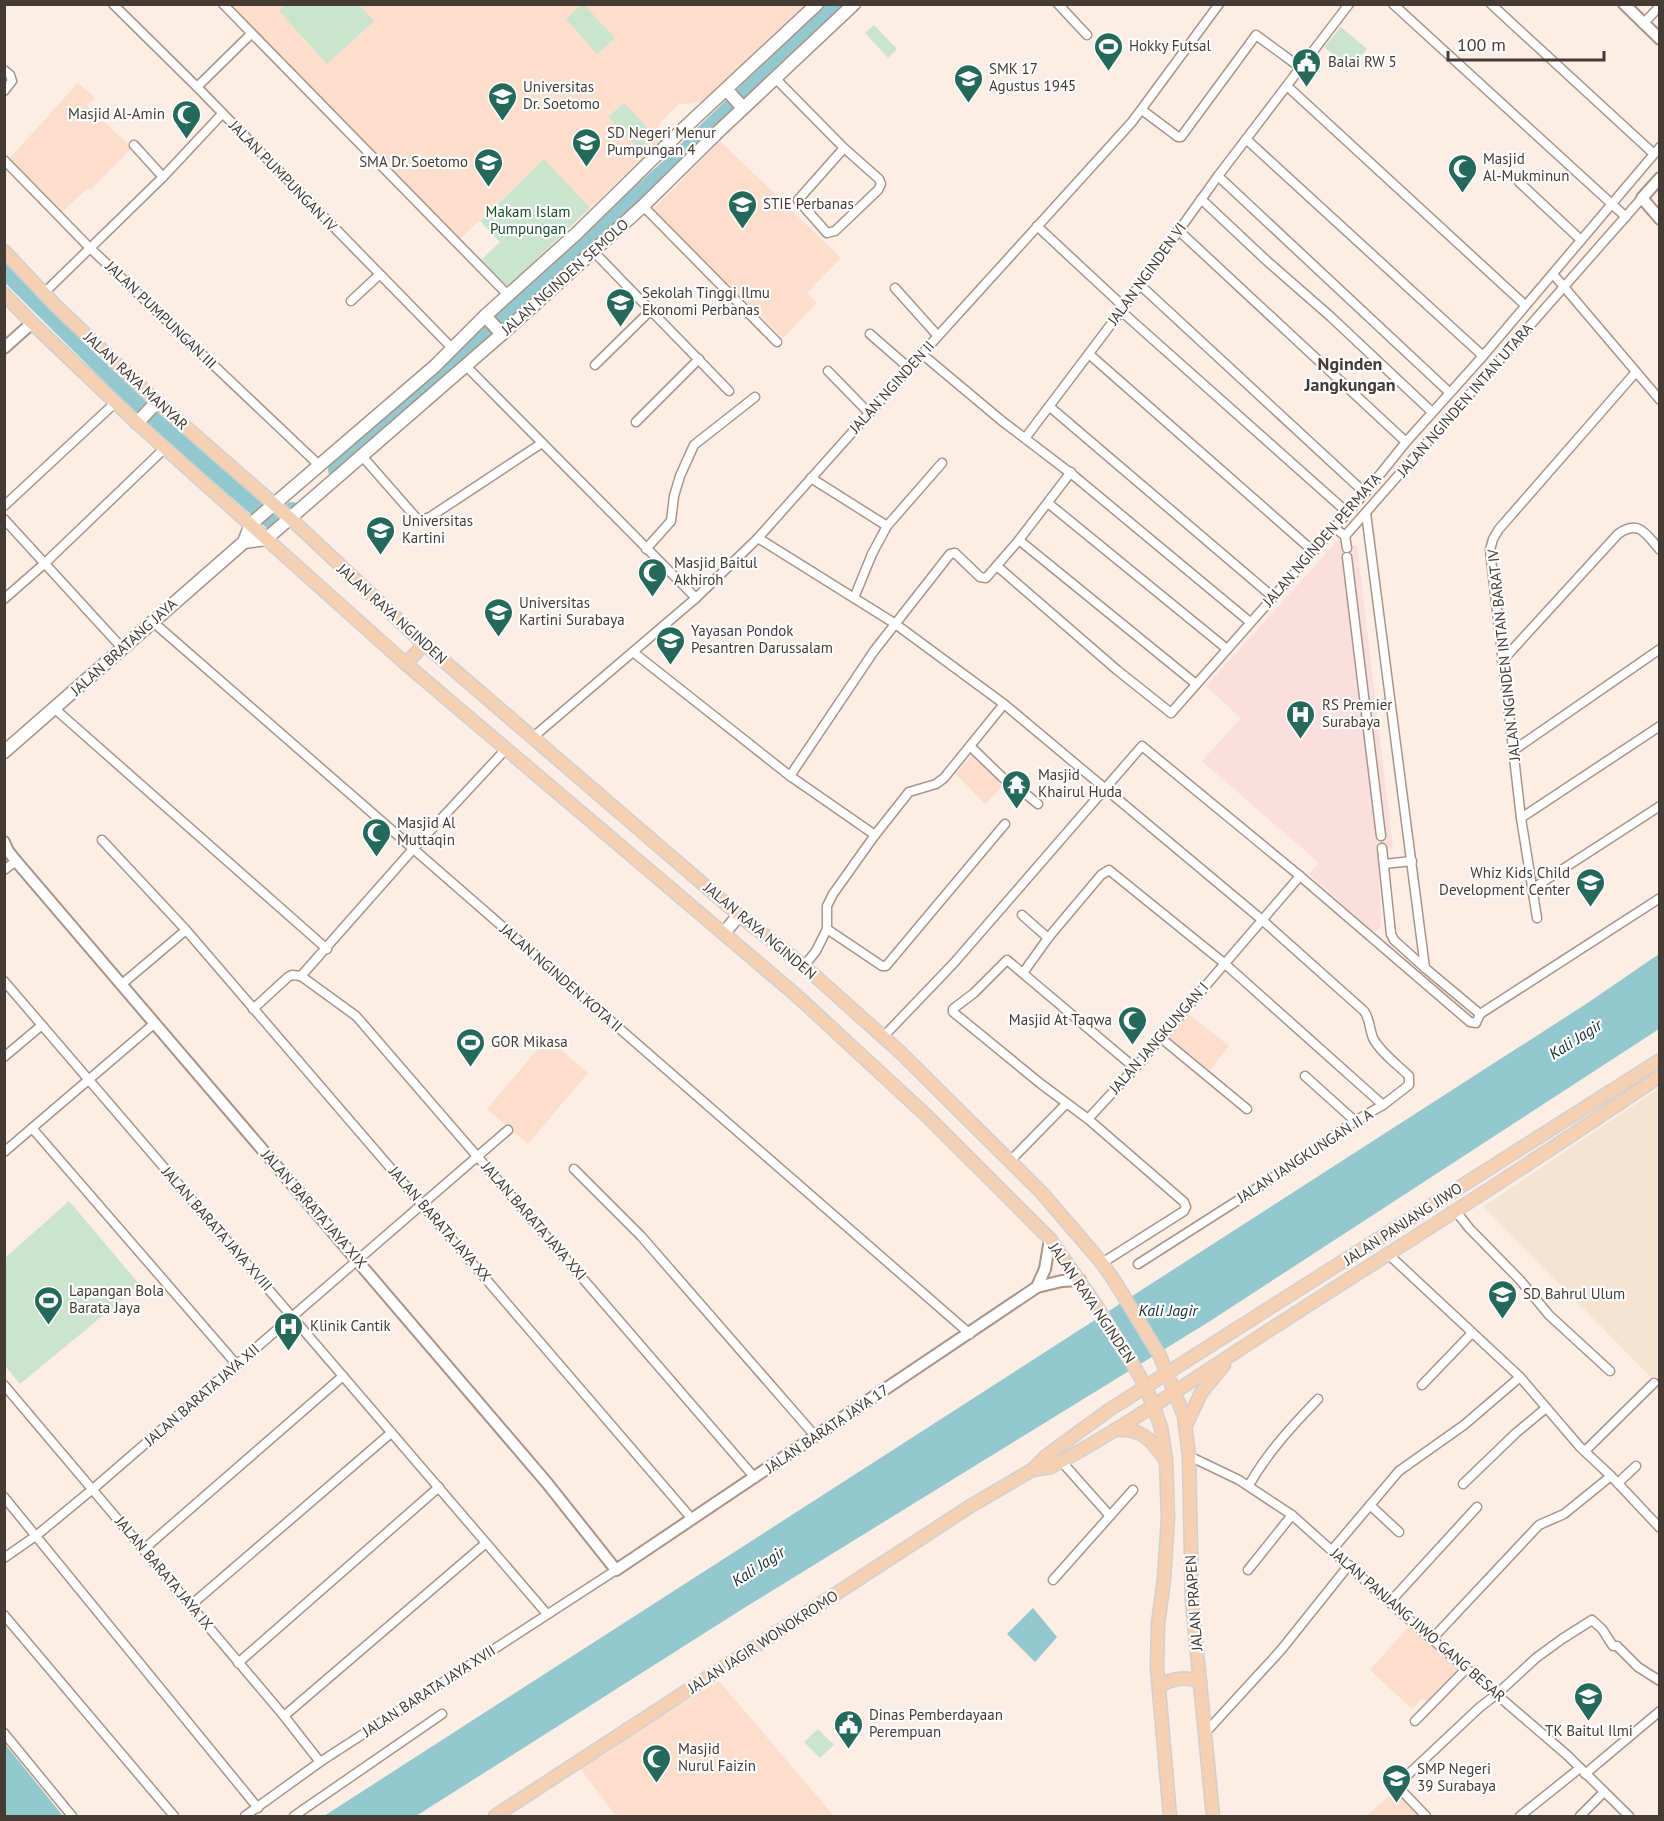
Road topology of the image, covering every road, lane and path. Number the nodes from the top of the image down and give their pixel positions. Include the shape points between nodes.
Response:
1 (113, 4) edge
2 (223, 4) edge
3 (818, 4) edge
4 (854, 4) edge
5 (1219, 4) edge
6 (1349, 4) edge
7 (1393, 4) edge
8 (1491, 4) edge
9 (1624, 4) edge
10 (1059, 5) edge
11 (1656, 10) edge
12 (1643, 24) junction
13 (251, 34) junction
14 (1087, 35) dead end
15 (1659, 39) edge
16 (1301, 68) junction
17 (4, 70) edge
18 (776, 78) junction
19 (1287, 86) junction
20 (197, 87) junction
21 (4, 91) edge
22 (735, 99) junction
23 (1142, 110) junction
24 (222, 114) junction
25 (1246, 139) junction
26 (134, 145) dead end
27 (844, 148) junction
28 (1657, 151) edge
29 (4, 160) edge
30 (1218, 176) junction
31 (163, 177) junction
32 (1659, 178) edge
33 (1519, 182) dead end
34 (1642, 198) junction
35 (1201, 199) junction
36 (1613, 205) junction
37 (643, 206) junction
38 (1626, 217) junction
39 (1659, 219) edge
40 (1037, 226) junction
41 (1178, 230) junction
42 (1581, 240) junction
43 (90, 248) junction
44 (4, 251) edge
45 (593, 251) junction
46 (1553, 274) junction
47 (379, 275) junction
48 (1139, 284) junction
49 (895, 288) dead end
50 (1564, 288) junction
51 (44, 293) junction
52 (4, 294) edge
53 (508, 294) junction
54 (351, 302) dead end
55 (1525, 305) junction
56 (1122, 309) junction
57 (650, 311) junction
58 (32, 323) junction
59 (494, 325) junction
60 (870, 334) dead end
61 (938, 336) junction
62 (777, 342) dead end
63 (4, 348) edge
64 (452, 348) junction
65 (922, 354) junction
66 (1089, 354) junction
67 (1483, 356) junction
68 (699, 360) junction
69 (595, 365) dead end
70 (468, 368) junction
71 (909, 368) junction
72 (828, 371) dead end
73 (1636, 372) junction
74 (729, 391) dead end
75 (1449, 392) junction
76 (755, 397) dead end
77 (1659, 400) edge
78 (116, 402) junction
79 (1050, 407) junction
80 (1432, 412) junction
81 (147, 413) junction
82 (869, 413) junction
83 (636, 422) dead end
84 (1026, 437) junction
85 (1406, 442) junction
86 (542, 443) junction
87 (165, 448) junction
88 (363, 456) junction
89 (942, 463) dead end
90 (320, 466) junction
91 (1071, 472) junction
92 (811, 478) junction
93 (1365, 493) junction
94 (1048, 503) junction
95 (4, 506) edge
96 (277, 513) junction
97 (1348, 513) junction
98 (1366, 513) junction
99 (4, 519) edge
100 (251, 524) junction
101 (887, 526) junction
102 (1335, 528) junction
103 (1345, 536) junction
104 (758, 538) junction
105 (266, 539) junction
106 (1019, 540) junction
107 (243, 542) junction
108 (646, 549) junction
109 (1659, 550) edge
110 (1313, 551) junction
111 (44, 564) junction
112 (997, 566) junction
113 (1273, 597) junction
114 (696, 598) junction
115 (854, 598) junction
116 (4, 599) edge
117 (153, 621) junction
118 (1250, 622) junction
119 (894, 623) junction
120 (424, 644) junction
121 (123, 649) junction
122 (1227, 649) junction
123 (1659, 649) edge
124 (633, 652) junction
125 (1502, 661) junction
126 (406, 664) junction
127 (1196, 684) junction
128 (1004, 704) junction
129 (55, 709) junction
130 (1659, 726) edge
131 (532, 738) junction
132 (970, 746) junction
133 (506, 749) junction
134 (1514, 750) junction
135 (4, 752) edge
136 (790, 776) junction
137 (1104, 788) junction
138 (1038, 804) dead end
139 (1659, 806) edge
140 (1521, 818) junction
141 (1005, 824) dead end
142 (875, 835) junction
143 (1381, 836) dead end
144 (102, 840) dead end
145 (6, 847) edge
146 (414, 848) junction
147 (1382, 848) dead end
148 (16, 861) junction
149 (1412, 861) junction
150 (1384, 864) junction
151 (4, 870) edge
152 (1300, 876) junction
153 (1532, 889) junction
154 (1659, 898) edge
155 (740, 915) junction
156 (1022, 915) dead end
157 (1537, 918) dead end
158 (1261, 919) junction
159 (827, 929) junction
160 (186, 930) junction
161 (724, 933) junction
162 (1048, 938) junction
163 (327, 949) junction
164 (1224, 963) junction
165 (804, 966) junction
166 (1425, 968) junction
167 (1023, 973) junction
168 (301, 976) junction
169 (4, 981) edge
170 (122, 984) junction
171 (253, 1009) junction
172 (1480, 1014) junction
173 (155, 1023) junction
174 (42, 1025) junction
175 (883, 1037) junction
176 (1161, 1038) junction
177 (4, 1057) edge
178 (1659, 1060) edge
179 (1135, 1068) junction
180 (1305, 1076) dead end
181 (1659, 1076) edge
182 (89, 1079) junction
183 (1066, 1104) junction
184 (1383, 1105) junction
185 (1247, 1109) dead end
186 (1088, 1119) junction
187 (1355, 1121) junction
188 (32, 1128) junction
189 (508, 1130) dead end
190 (4, 1152) edge
191 (478, 1156) junction
192 (1010, 1161) junction
193 (574, 1169) dead end
194 (424, 1204) junction
195 (1455, 1210) junction
196 (1050, 1239) junction
197 (1388, 1254) junction
198 (358, 1261) junction
199 (1102, 1263) junction
200 (1138, 1264) dead end
201 (1080, 1280) junction
202 (1037, 1287) junction
203 (293, 1317) junction
204 (1472, 1333) junction
205 (970, 1334) junction
206 (1240, 1349) junction
207 (237, 1365) junction
208 (1610, 1371) dead end
209 (1168, 1374) junction
210 (343, 1376) junction
211 (1520, 1377) junction
212 (1654, 1383) dead end
213 (4, 1385) edge
214 (1422, 1385) dead end
215 (1146, 1387) junction
216 (1174, 1391) junction
217 (1318, 1399) dead end
218 (1154, 1406) junction
219 (1546, 1408) junction
220 (1185, 1426) junction
221 (1114, 1430) junction
222 (392, 1433) junction
223 (816, 1437) junction
224 (1584, 1451) junction
225 (1189, 1456) junction
226 (1166, 1459) junction
227 (1061, 1461) junction
228 (1636, 1466) dead end
229 (1032, 1470) junction
230 (1611, 1476) junction
231 (755, 1478) junction
232 (1618, 1483) junction
233 (1463, 1484) dead end
234 (1249, 1485) junction
235 (439, 1487) junction
236 (94, 1488) junction
237 (1133, 1490) dead end
238 (4, 1497) edge
239 (1370, 1505) junction
240 (1477, 1507) dead end
241 (1292, 1515) junction
242 (1110, 1516) junction
243 (692, 1519) junction
244 (1658, 1524) edge
245 (1399, 1532) dead end
246 (38, 1535) junction
247 (486, 1542) junction
248 (144, 1549) junction
249 (1332, 1550) junction
250 (4, 1558) edge
251 (1349, 1565) junction
252 (1248, 1569) dead end
253 (616, 1570) junction
254 (1053, 1580) dead end
255 (1390, 1602) junction
256 (191, 1605) junction
257 (547, 1614) junction
258 (4, 1615) edge
259 (8, 1624) edge
260 (1432, 1639) junction
261 (238, 1663) junction
262 (1467, 1668) junction
263 (1194, 1680) junction
264 (1659, 1681) edge
265 (1165, 1683) junction
266 (1497, 1694) junction
267 (1659, 1711) edge
268 (442, 1714) dead end
269 (284, 1716) junction
270 (1415, 1721) dead end
271 (4, 1733) edge
272 (1205, 1733) junction
273 (320, 1762) junction
274 (1582, 1771) junction
275 (1604, 1792) junction
276 (258, 1808) junction
277 (72, 1816) edge
278 (174, 1816) edge
279 (245, 1816) edge
280 (294, 1816) edge
281 (495, 1816) edge
282 (1170, 1816) edge
283 (1214, 1816) edge
284 (1426, 1816) edge
285 (1520, 1816) edge
286 (1580, 1816) edge
287 (1629, 1816) edge

1 - 20 street, JALAN PUMPUNGAN IV
2 - 13 street
3 - 22 main road, JALAN NGINDEN SEMOLO
4 - 18 main road, JALAN NGINDEN SEMOLO
5 - 23 street, JALAN NGINDEN II
6 - 16 street, JALAN NGINDEN VI
7 - 36 street
8 - 28 street
9 - 12 street
10 - 14 street
11 - 12 street
12 - 15 street
13 - 20 street
13 - 53 street
16 - 19 street, JALAN NGINDEN VI
16 - 23 street via 1256,35 1181,137
17 - 21 street via 12,81
18 - 22 main road, JALAN NGINDEN SEMOLO
18 - 27 street
19 - 25 street, JALAN NGINDEN VI
19 - 55 street
20 - 24 street, JALAN PUMPUNGAN IV
22 - 37 main road, JALAN NGINDEN SEMOLO
22 - 53 main road, JALAN NGINDEN SEMOLO
23 - 40 street, JALAN NGINDEN II
24 - 31 street
24 - 47 street, JALAN PUMPUNGAN IV
25 - 30 street, JALAN NGINDEN VI
25 - 67 street
26 - 31 street
27 - 27 street via 881,184 835,231 827,233 798,197
28 - 36 street, JALAN NGINDEN PERMATA
29 - 43 street, JALAN PUMPUNGAN III
30 - 35 street, JALAN NGINDEN VI
30 - 75 street
31 - 43 street
32 - 34 street, JALAN NGINDEN INTAN UTARA
33 - 42 street
34 - 38 street, JALAN NGINDEN INTAN UTARA
34 - 39 street
35 - 41 street, JALAN NGINDEN VI
35 - 80 street
36 - 38 street
36 - 42 street, JALAN NGINDEN PERMATA
37 - 45 main road, JALAN NGINDEN SEMOLO
37 - 62 street
38 - 50 street, JALAN NGINDEN INTAN UTARA
40 - 56 street
40 - 61 street, JALAN NGINDEN II
41 - 48 street, JALAN NGINDEN VI
41 - 85 street
42 - 46 street, JALAN NGINDEN PERMATA
43 - 51 street
43 - 90 street, JALAN PUMPUNGAN III
44 - 51 main road, JALAN RAYA MANYAR
45 - 57 street
45 - 59 main road, JALAN NGINDEN SEMOLO
46 - 50 street
46 - 55 street, JALAN NGINDEN PERMATA
47 - 54 street
47 - 64 street, JALAN PUMPUNGAN IV
48 - 56 street, JALAN NGINDEN VI
48 - 93 street
49 - 61 street
50 - 73 street
50 - 98 street, JALAN NGINDEN INTAN UTARA
51 - 81 main road, JALAN RAYA MANYAR
52 - 58 main road, JALAN RAYA MANYAR
53 - 59 main road, JALAN NGINDEN SEMOLO
55 - 67 street, JALAN NGINDEN PERMATA
56 - 66 street, JALAN NGINDEN VI
56 - 97 street
57 - 68 street
57 - 69 street
58 - 63 street
58 - 78 main road, JALAN RAYA MANYAR
59 - 64 main road, JALAN NGINDEN SEMOLO
59 - 70 main road, JALAN NGINDEN SEMOLO
60 - 71 street
61 - 65 street, JALAN NGINDEN II
64 - 90 main road, JALAN NGINDEN SEMOLO
65 - 71 street, JALAN NGINDEN II
65 - 84 street
66 - 79 street, JALAN NGINDEN VI
66 - 110 street
67 - 75 street, JALAN NGINDEN PERMATA
68 - 74 street
68 - 83 street
70 - 86 street
70 - 88 main road, JALAN NGINDEN SEMOLO
71 - 82 street, JALAN NGINDEN II
72 - 82 street
73 - 77 street
73 - 125 street, JALAN NGINDEN INTAN BARAT IV via 1492,539
75 - 80 street, JALAN NGINDEN PERMATA
76 - 108 street via 694,445 680,476 670,521
78 - 81 main road, JALAN RAYA MANYAR
78 - 95 street
79 - 84 street, JALAN NGINDEN VI
79 - 113 street
80 - 85 street, JALAN NGINDEN PERMATA
81 - 87 main road, JALAN RAYA MANYAR
81 - 96 main road, JALAN RAYA MANYAR
82 - 92 street, JALAN NGINDEN II
84 - 91 street
85 - 93 street, JALAN NGINDEN PERMATA
86 - 88 street via 422,521
86 - 108 street
87 - 100 main road, JALAN RAYA MANYAR
87 - 111 street
88 - 96 main road, JALAN NGINDEN SEMOLO
89 - 101 street
90 - 96 main road, JALAN NGINDEN SEMOLO
91 - 94 street
91 - 118 street
92 - 101 street
92 - 104 street, JALAN NGINDEN II
93 - 97 street, JALAN NGINDEN PERMATA
94 - 106 street
94 - 122 street
96 - 100 main road, JALAN NGINDEN SEMOLO
96 - 105 main road, JALAN NGINDEN SEMOLO
96 - 120 main road, JALAN RAYA NGINDEN
97 - 102 street, JALAN NGINDEN PERMATA
98 - 103 street, JALAN NGINDEN INTAN UTARA
98 - 149 street
99 - 111 street
100 - 105 main road, JALAN RAYA MANYAR
100 - 107 main road, JALAN BRATANG JAYA
101 - 115 street
102 - 103 street
102 - 110 street, JALAN NGINDEN PERMATA
103 - 143 street
104 - 114 street, JALAN NGINDEN II
104 - 115 street
105 - 107 main road
105 - 126 main road, JALAN RAYA NGINDEN
106 - 112 street
106 - 127 street
107 - 117 main road, JALAN BRATANG JAYA
108 - 114 street
109 - 125 street via 1635,527 1618,534
110 - 113 street, JALAN NGINDEN PERMATA
111 - 116 street
111 - 121 street
112 - 119 street via 982,578 951,553
112 - 127 street, JALAN NGINDEN PERMATA via 1171,713
113 - 118 street, JALAN NGINDEN PERMATA
114 - 124 street, JALAN NGINDEN II
115 - 119 street
117 - 121 main road, JALAN BRATANG JAYA
117 - 146 street, JALAN NGINDEN KOTA II
118 - 122 street, JALAN NGINDEN PERMATA
119 - 128 street
119 - 136 street
120 - 126 main road
120 - 131 main road, JALAN RAYA NGINDEN
121 - 129 main road, JALAN BRATANG JAYA
122 - 127 street, JALAN NGINDEN PERMATA
123 - 134 street
124 - 131 street, JALAN NGINDEN II
124 - 136 street
125 - 134 street, JALAN NGINDEN INTAN BARAT IV
126 - 133 main road, JALAN RAYA NGINDEN
128 - 132 street
128 - 137 street
129 - 135 main road, JALAN BRATANG JAYA
129 - 163 street
130 - 140 street
131 - 155 main road, JALAN RAYA NGINDEN
132 - 138 street
132 - 142 street via 940,782 905,795
133 - 146 street
133 - 161 main road, JALAN RAYA NGINDEN
134 - 140 street, JALAN NGINDEN INTAN BARAT IV
136 - 142 street
137 - 152 street via 1142,746
137 - 158 street
137 - 175 street via 953,964
139 - 153 street
140 - 153 street, JALAN NGINDEN INTAN BARAT IV
141 - 159 street via 886,966
142 - 159 street via 833,894 827,906
144 - 160 street, JALAN BARATA JAYA XX
145 - 148 street, JALAN BARATA JAYA XIX
146 - 163 street
146 - 205 street, JALAN NGINDEN KOTA II
147 - 150 street
148 - 151 street
148 - 170 street, JALAN BARATA JAYA XIX
149 - 150 street
149 - 166 street
150 - 166 street via 1391,934
152 - 158 street, JALAN JANGKUNGAN I
152 - 172 street via 1470,1022 1476,1023
153 - 157 street, JALAN NGINDEN INTAN BARAT IV
154 - 172 street
155 - 161 main road
155 - 165 main road, JALAN RAYA NGINDEN
156 - 162 street
158 - 164 street, JALAN JANGKUNGAN I
158 - 184 street via 1364,1011 1376,1043 1409,1076 1409,1085
159 - 165 street
160 - 170 street
160 - 171 street, JALAN BARATA JAYA XX
161 - 196 main road, JALAN RAYA NGINDEN via 866,1059
162 - 164 street, JALAN JANGKUNGAN II A via 1109,870
162 - 167 street
163 - 168 street
164 - 176 street, JALAN JANGKUNGAN I
164 - 184 street, JALAN JANGKUNGAN II A
165 - 175 main road, JALAN RAYA NGINDEN
166 - 172 street
167 - 179 street
167 - 183 street via 1010,961 1004,962 952,1011
168 - 171 street via 288,977
168 - 191 street, JALAN BARATA JAYA XXI via 357,1016
169 - 174 street, JALAN BARATA JAYA XVIII
170 - 173 street, JALAN BARATA JAYA XIX
171 - 194 street, JALAN BARATA JAYA XX
173 - 182 street
173 - 198 street, JALAN BARATA JAYA XIX
174 - 177 street
174 - 182 street, JALAN BARATA JAYA XVIII
175 - 192 main road, JALAN RAYA NGINDEN
176 - 179 street, JALAN JANGKUNGAN I
176 - 185 street
178 - 209 main road, JALAN PANJANG JIWO
179 - 186 street, JALAN JANGKUNGAN I
180 - 187 street
181 - 195 main road, JALAN PANJANG JIWO
182 - 188 street
182 - 203 street, JALAN BARATA JAYA XVIII
183 - 186 street
183 - 192 street
184 - 187 street, JALAN JANGKUNGAN II A
186 - 199 street via 1186,1207
187 - 200 street, JALAN JANGKUNGAN II A
188 - 190 street
188 - 207 street
189 - 191 street, JALAN BARATA JAYA XII
191 - 194 street, JALAN BARATA JAYA XII
191 - 231 street, JALAN BARATA JAYA XXI
192 - 199 main road, JALAN RAYA NGINDEN
193 - 223 street via 641,1236
194 - 198 street, JALAN BARATA JAYA XII
194 - 243 street, JALAN BARATA JAYA XX
195 - 197 main road, JALAN PANJANG JIWO
195 - 208 street via 1549,1315
196 - 201 main road, JALAN RAYA NGINDEN
196 - 202 street via 1045,1269
197 - 204 street
197 - 206 main road, JALAN PANJANG JIWO
198 - 203 street, JALAN BARATA JAYA XII
198 - 253 street, JALAN BARATA JAYA XIX
199 - 209 main road, JALAN RAYA NGINDEN
201 - 202 street, JALAN BARATA JAYA 17
201 - 215 main road, JALAN RAYA NGINDEN
202 - 205 street, JALAN BARATA JAYA 17
203 - 207 street, JALAN BARATA JAYA XII
203 - 210 street, JALAN BARATA JAYA XVIII
204 - 211 street
204 - 214 street
205 - 223 street, JALAN BARATA JAYA 17
206 - 216 main road, JALAN PANJANG JIWO
206 - 220 main road via 1204,1388
207 - 236 street, JALAN BARATA JAYA XII
209 - 215 main road, JALAN PANJANG JIWO
209 - 216 main road, JALAN RAYA NGINDEN
210 - 222 street, JALAN BARATA JAYA XVIII
210 - 248 street
211 - 219 street
211 - 239 street via 1464,1425 1399,1471
212 - 224 street
213 - 236 street, JALAN BARATA JAYA IX
215 - 218 main road, JALAN RAYA NGINDEN
215 - 229 main road, JALAN JAGIR WONOKROMO via 1046,1456
216 - 218 main road, JALAN JAGIR WONOKROMO
216 - 220 main road, JALAN PRAPEN
217 - 234 street via 1285,1433
218 - 221 main road, JALAN JAGIR WONOKROMO
218 - 226 main road, JALAN PRAPEN
219 - 224 street
219 - 233 street
220 - 225 main road, JALAN PRAPEN
221 - 226 main road via 1129,1429 1144,1435
221 - 227 main road, JALAN JAGIR WONOKROMO
222 - 235 street, JALAN BARATA JAYA XVIII
222 - 256 street
223 - 231 street, JALAN BARATA JAYA 17
224 - 230 street
225 - 234 street, JALAN PANJANG JIWO GANG BESAR
225 - 263 main road, JALAN PRAPEN
226 - 265 main road, JALAN PRAPEN via 1168,1518 1157,1667
227 - 229 main road, JALAN JAGIR WONOKROMO
227 - 242 street
228 - 232 street
229 - 281 main road, JALAN JAGIR WONOKROMO via 969,1507
230 - 232 street
230 - 260 street via 1564,1514 1539,1525
231 - 243 street, JALAN BARATA JAYA 17
232 - 244 street
234 - 241 street, JALAN PANJANG JIWO GANG BESAR
235 - 247 street, JALAN BARATA JAYA XVIII
235 - 261 street
236 - 246 street, JALAN BARATA JAYA XII
236 - 248 street, JALAN BARATA JAYA IX
237 - 242 street
238 - 246 street
239 - 245 street
239 - 249 street
240 - 255 street
241 - 249 street, JALAN PANJANG JIWO GANG BESAR
241 - 252 street
242 - 254 street
243 - 253 street, JALAN BARATA JAYA 17
246 - 250 street, JALAN BARATA JAYA XII
246 - 276 street
247 - 257 street, JALAN BARATA JAYA XVIII
247 - 269 street
248 - 256 street, JALAN BARATA JAYA IX
249 - 251 street, JALAN PANJANG JIWO GANG BESAR
251 - 255 street, JALAN PANJANG JIWO GANG BESAR
251 - 272 street via 1281,1650
253 - 257 street, JALAN BARATA JAYA XVII
255 - 260 street, JALAN PANJANG JIWO GANG BESAR
256 - 261 street, JALAN BARATA JAYA IX
257 - 273 street, JALAN BARATA JAYA XVII
258 - 259 street
259 - 278 street
260 - 262 street, JALAN PANJANG JIWO GANG BESAR
261 - 269 street, JALAN BARATA JAYA IX
262 - 266 street, JALAN PANJANG JIWO GANG BESAR
262 - 270 street
263 - 265 main road
263 - 272 main road, JALAN PRAPEN
264 - 266 street via 1613,1646 1592,1620 1536,1658
265 - 282 main road, JALAN PRAPEN
266 - 274 street, JALAN PANJANG JIWO GANG BESAR
266 - 284 street via 1398,1784
267 - 274 street
268 - 280 street
269 - 273 street, JALAN BARATA JAYA IX
271 - 277 street
272 - 283 main road, JALAN PRAPEN
273 - 276 street, JALAN BARATA JAYA XVII
274 - 275 street, JALAN PANJANG JIWO GANG BESAR
274 - 285 street
275 - 286 street
275 - 287 street, JALAN PANJANG JIWO GANG BESAR
276 - 279 street, JALAN BARATA JAYA XVII

